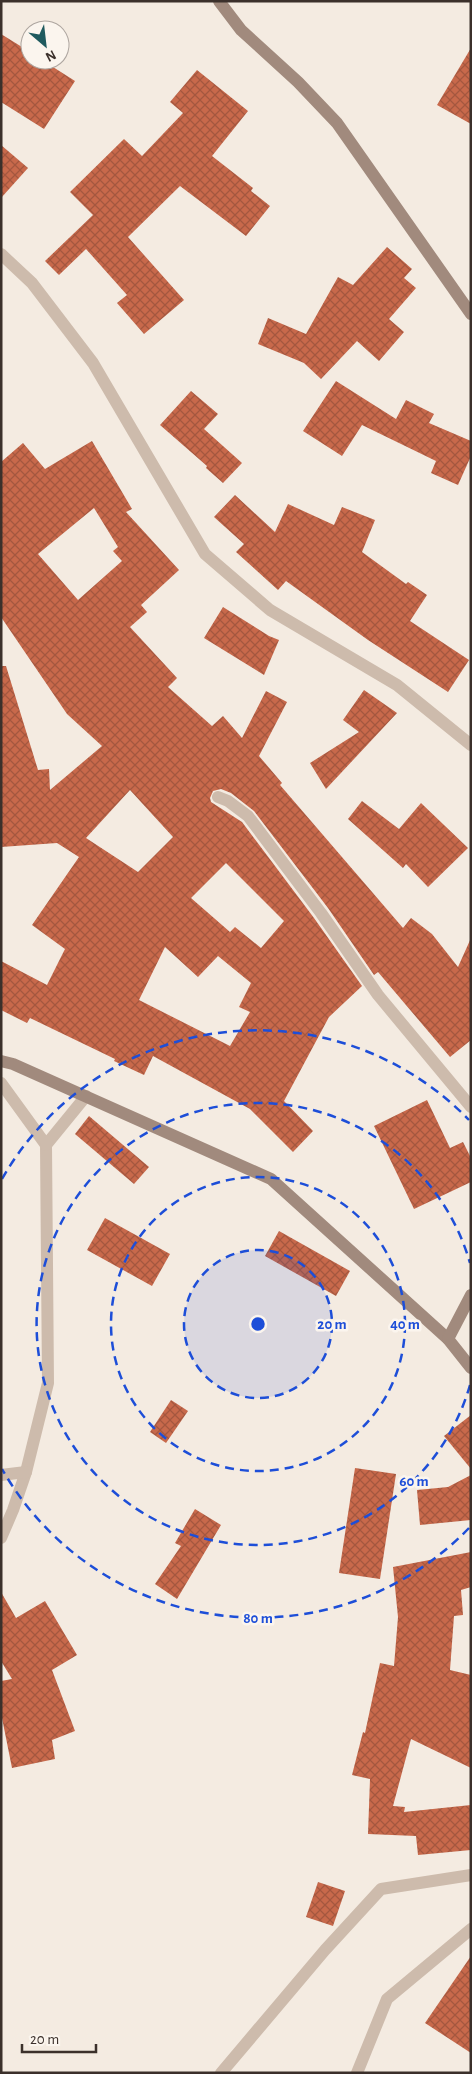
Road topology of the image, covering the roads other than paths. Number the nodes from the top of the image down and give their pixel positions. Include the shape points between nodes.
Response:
1 (219, 1) edge
2 (1, 254) edge
3 (471, 314) edge
4 (471, 745) edge
5 (218, 797) dead end
6 (1, 1061) edge
7 (1, 1083) edge
8 (86, 1096) junction
9 (471, 1107) edge
10 (46, 1144) junction
11 (471, 1295) edge
12 (448, 1338) junction
13 (471, 1368) edge
14 (26, 1472) junction
15 (1, 1475) edge
16 (1, 1538) edge
17 (471, 1875) edge
18 (471, 1929) edge
19 (221, 2073) edge
20 (357, 2073) edge

1 - 3 main road via 241,30 337,122
2 - 4 street via 32,283 93,363 205,554 270,610 397,685
5 - 9 street via 248,816 378,996
6 - 8 main road
7 - 10 street
8 - 10 street
8 - 12 main road via 271,1179
10 - 14 street via 48,1383
11 - 12 main road
12 - 13 main road
14 - 15 street
14 - 16 street
17 - 19 street via 381,1889
18 - 20 street via 387,2000

